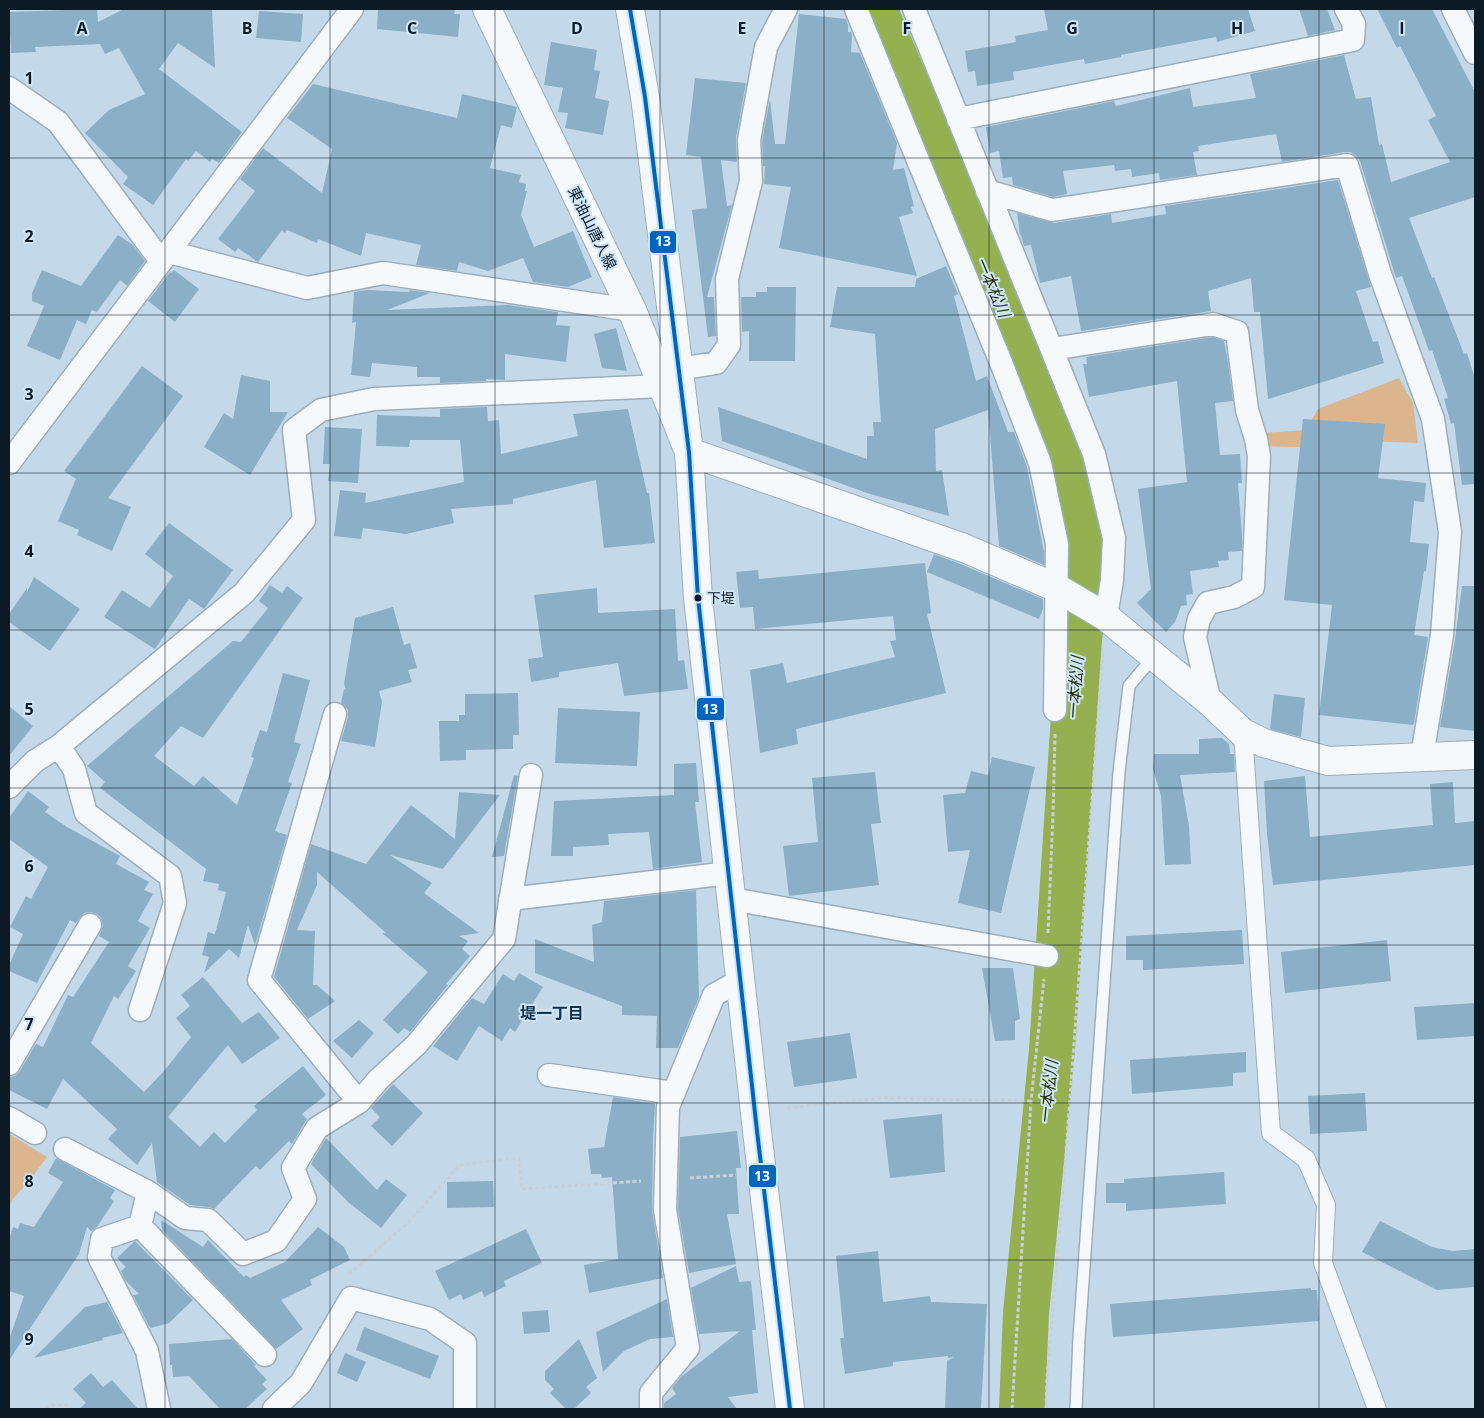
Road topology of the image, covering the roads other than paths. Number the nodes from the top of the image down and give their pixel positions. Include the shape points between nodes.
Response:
1 (487, 9) edge
2 (630, 9) edge
3 (786, 9) edge
4 (856, 9) edge
5 (914, 9) edge
6 (1346, 9) edge
7 (1453, 9) edge
8 (342, 14) edge
9 (1475, 53) edge
10 (9, 88) edge
11 (958, 118) junction
12 (987, 191) junction
13 (165, 256) junction
14 (632, 310) junction
15 (1052, 349) junction
16 (670, 378) junction
17 (689, 452) junction
18 (9, 463) edge
19 (1061, 591) junction
20 (1100, 614) junction
21 (1155, 656) junction
22 (1210, 702) junction
23 (1055, 710) road end
24 (335, 714) dead end
25 (1243, 733) junction
26 (59, 746) junction
27 (1475, 755) edge
28 (1422, 756) junction
29 (531, 775) dead end
30 (9, 787) edge
31 (731, 886) junction
32 (510, 899) junction
33 (90, 925) dead end
34 (1046, 956) road end
35 (741, 980) junction
36 (140, 1010) dead end
37 (9, 1064) edge
38 (549, 1076) dead end
39 (674, 1093) junction
40 (359, 1102) junction
41 (9, 1118) edge
42 (35, 1133) dead end
43 (65, 1149) dead end
44 (148, 1192) junction
45 (140, 1226) junction
46 (265, 1355) dead end
47 (159, 1409) edge
48 (274, 1409) edge
49 (465, 1409) edge
50 (651, 1409) edge
51 (790, 1409) edge
52 (1076, 1409) edge
53 (1377, 1409) edge

1 - 14 main road, 東油山唐人線
2 - 16 main road via 645,97
3 - 16 street via 766,47 749,140 751,181 727,279 730,345 716,363
4 - 19 street via 1040,463 1057,544
5 - 11 street
6 - 11 street via 1354,24 1354,40
7 - 9 street
8 - 13 street
10 - 13 street via 58,122
11 - 12 street
12 - 15 street
12 - 28 street via 1052,210 1347,165 1380,274 1434,419 1450,532 1442,635
13 - 14 street via 307,288 383,272
13 - 18 street
14 - 16 main road, 東油山唐人線
15 - 20 street via 1094,454 1114,538 1112,580
15 - 22 street via 1213,324 1237,332 1247,410 1259,456 1253,587 1234,597 1208,603 1199,619 1195,637
16 - 17 main road, 東油山唐人線
16 - 26 street via 374,399 321,410 294,430 304,520 244,593
17 - 19 main road via 964,548
17 - 31 main road, 東油山唐人線 via 698,598
19 - 20 main road
19 - 23 street
20 - 21 main road
21 - 22 main road
21 - 52 lane via 1129,686 1120,762
22 - 25 main road
24 - 40 street via 259,980
25 - 28 main road via 1264,743 1328,761
25 - 53 street via 1271,1133 1306,1159 1326,1205 1323,1263
26 - 30 street via 35,761
26 - 36 street via 74,769 86,813 170,876 175,903
27 - 28 main road
29 - 32 street
31 - 32 street
31 - 34 street
31 - 35 main road, 東油山唐人線
32 - 40 street via 504,939 416,1045
33 - 37 street
35 - 39 street via 714,995
35 - 51 main road, 東油山唐人線
38 - 39 street
39 - 50 street via 668,1107 665,1210 688,1348 651,1393
40 - 44 street via 317,1128 293,1168 305,1199 276,1241 244,1254 208,1220 185,1218
41 - 42 street
43 - 44 street
44 - 45 street
45 - 46 street
45 - 47 street via 102,1239 99,1257 146,1351
48 - 49 street via 302,1383 351,1298 430,1319 465,1343

